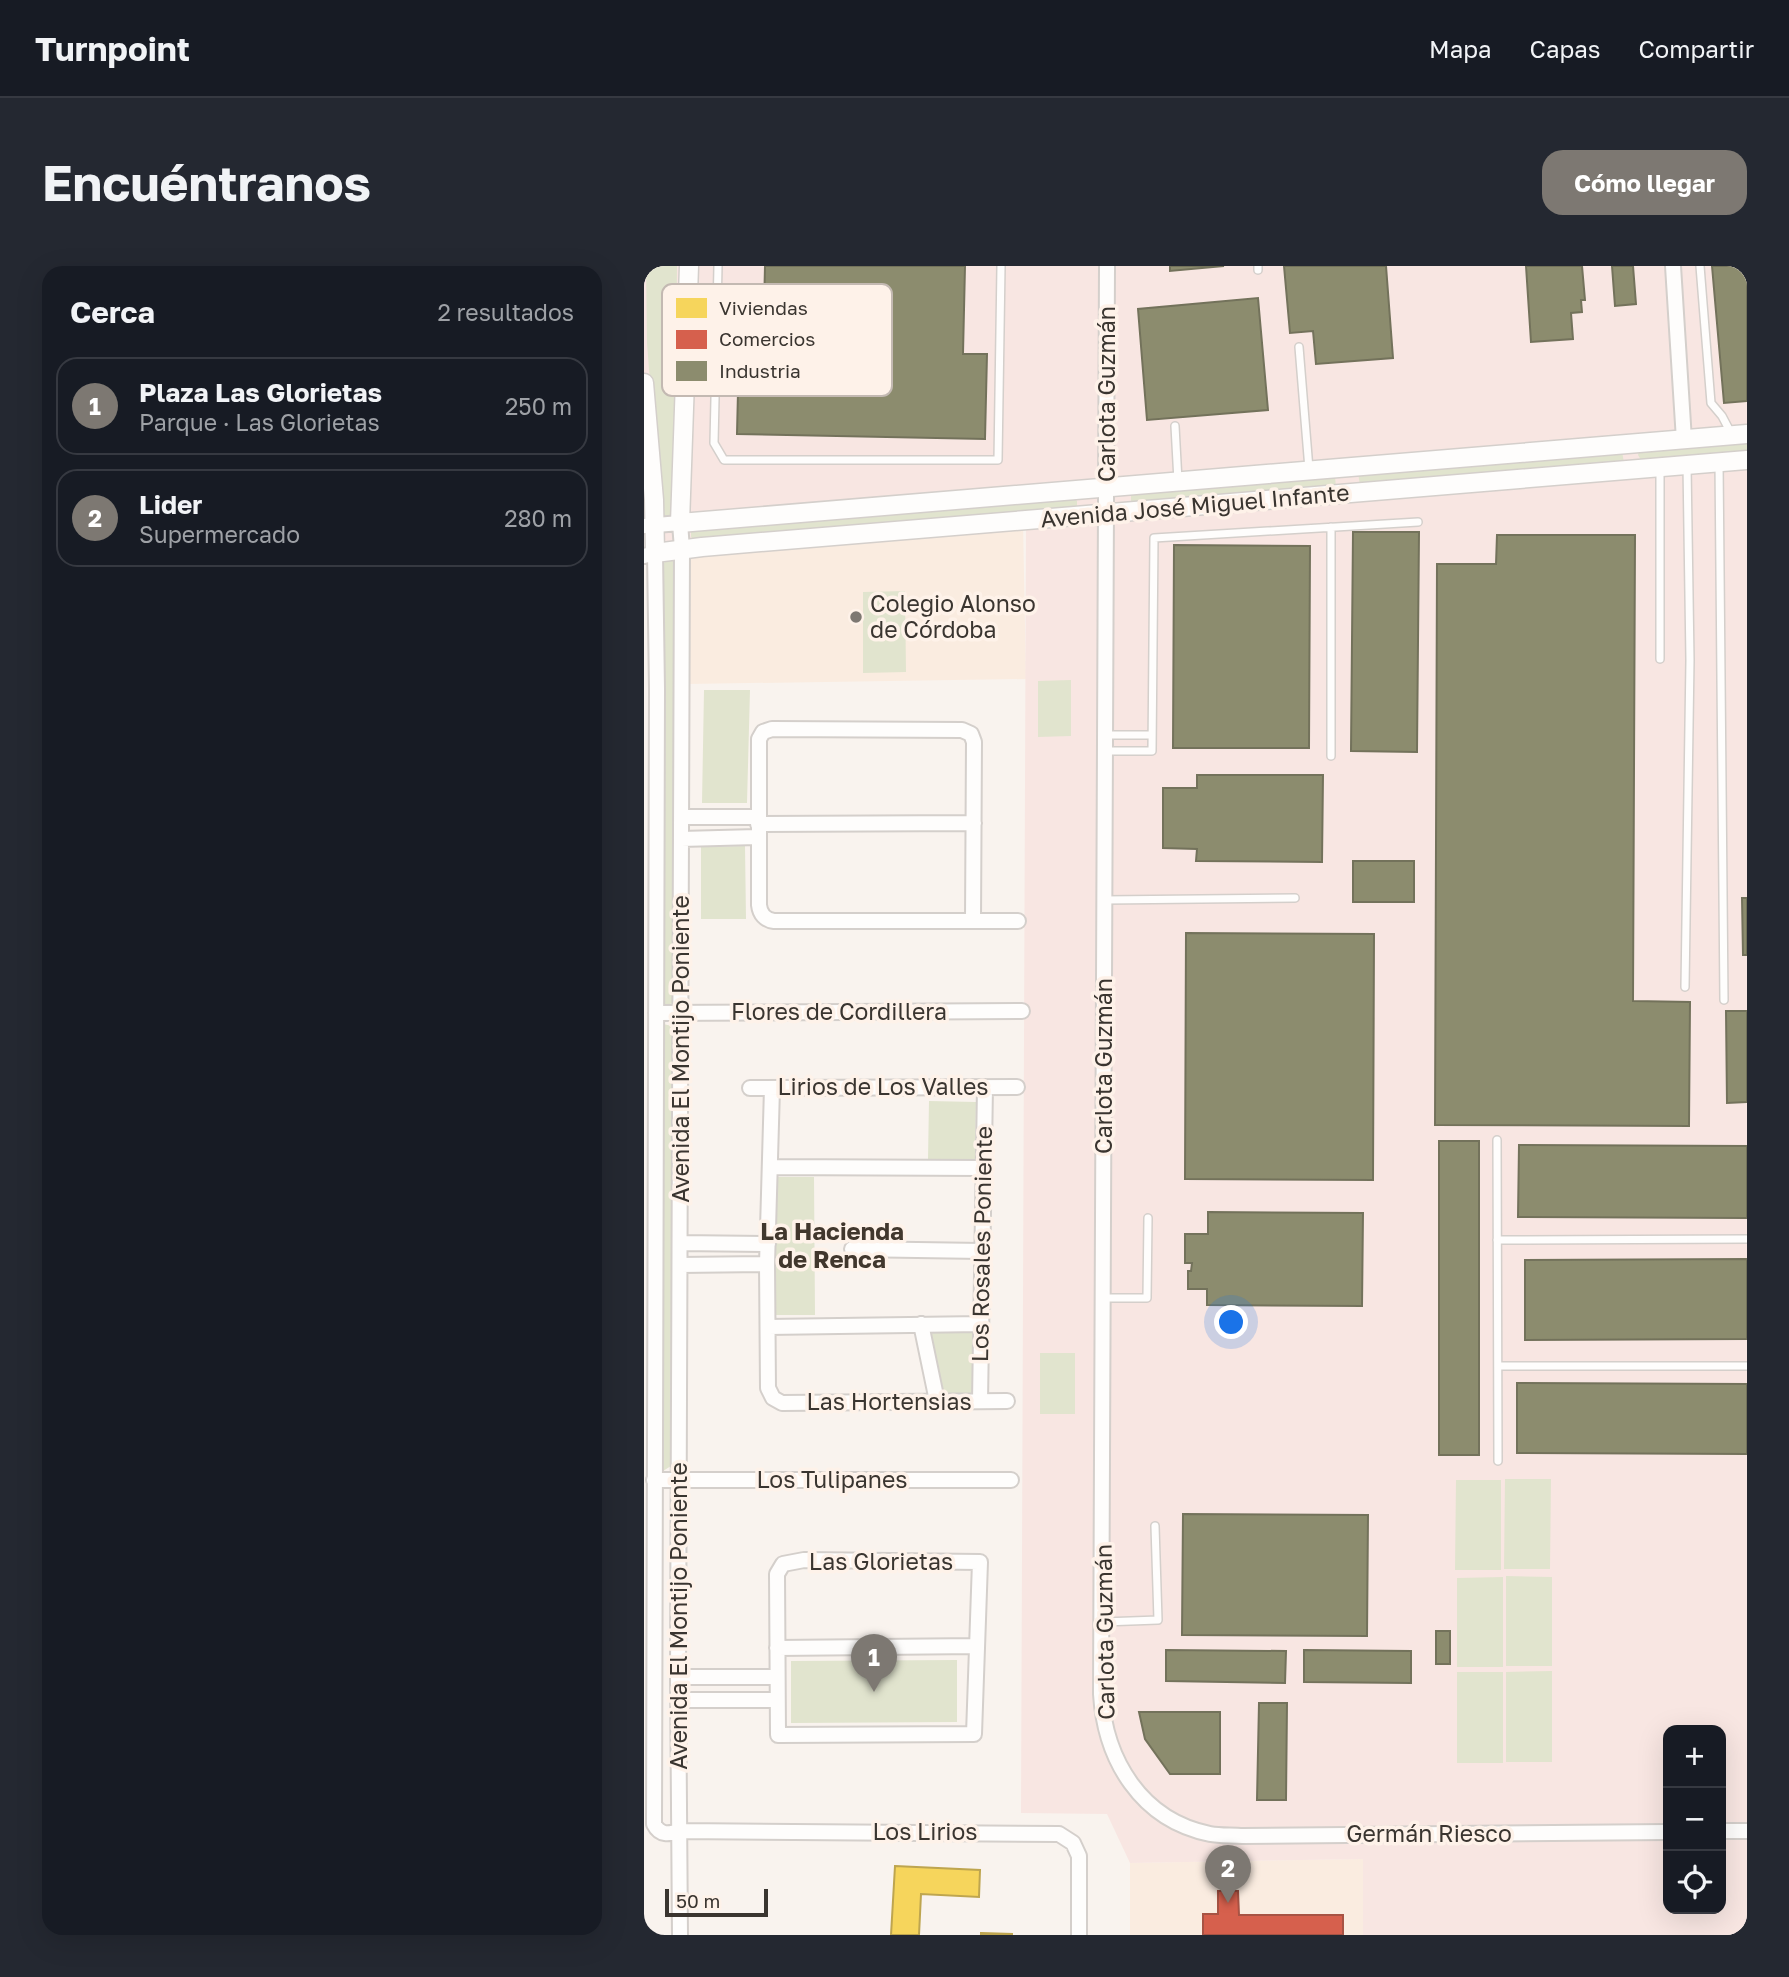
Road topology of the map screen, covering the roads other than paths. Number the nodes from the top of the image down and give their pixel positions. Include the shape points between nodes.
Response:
1 (688, 266) edge
2 (718, 266) edge
3 (1001, 266) edge
4 (1107, 266) edge
5 (1673, 266) edge
6 (1700, 266) edge
7 (687, 284) edge
8 (718, 284) edge
9 (1299, 347) dead end
10 (644, 383) edge
11 (684, 396) edge
12 (715, 396) edge
13 (1175, 426) dead end
14 (1740, 435) edge
15 (1684, 440) junction
16 (1747, 460) edge
17 (1719, 462) junction
18 (1687, 464) junction
19 (1350, 466) junction
20 (1660, 466) junction
21 (1309, 469) junction
22 (1178, 482) junction
23 (1106, 487) junction
24 (1351, 493) junction
25 (1106, 514) junction
26 (1418, 522) dead end
27 (680, 523) junction
28 (650, 525) edge
29 (1331, 527) junction
30 (682, 549) junction
31 (650, 554) edge
32 (1660, 659) dead end
33 (1106, 735) junction
34 (1152, 735) junction
35 (1105, 751) junction
36 (1331, 756) dead end
37 (681, 817) junction
38 (974, 823) junction
39 (758, 826) junction
40 (681, 839) junction
41 (1295, 898) dead end
42 (1105, 900) junction
43 (973, 920) junction
44 (1018, 921) dead end
45 (1685, 986) dead end
46 (1724, 1000) dead end
47 (1022, 1011) dead end
48 (656, 1013) junction
49 (682, 1013) junction
50 (985, 1087) junction
51 (1017, 1087) dead end
52 (750, 1088) dead end
53 (772, 1088) junction
54 (1497, 1140) dead end
55 (770, 1167) junction
56 (984, 1168) junction
57 (1148, 1218) dead end
58 (1747, 1239) edge
59 (1497, 1240) junction
60 (680, 1243) junction
61 (768, 1244) junction
62 (852, 1249) dead end
63 (982, 1251) junction
64 (767, 1264) junction
65 (680, 1265) junction
66 (1104, 1298) junction
67 (921, 1324) junction
68 (981, 1324) junction
69 (768, 1327) junction
70 (1498, 1366) junction
71 (1747, 1366) edge
72 (937, 1401) junction
73 (980, 1401) junction
74 (1007, 1401) dead end
75 (1498, 1461) dead end
76 (653, 1480) junction
77 (679, 1480) junction
78 (1011, 1480) dead end
79 (1155, 1526) dead end
80 (1102, 1622) junction
81 (977, 1646) junction
82 (777, 1647) junction
83 (678, 1677) junction
84 (777, 1677) junction
85 (678, 1700) junction
86 (777, 1700) junction
87 (1190, 1828) joint
88 (680, 1831) junction
89 (1726, 1831) edge
90 (1747, 1831) edge
91 (1663, 1832) edge
92 (680, 1935) edge
93 (1079, 1935) edge

1 - 7 street, Avenida El Montijo Poniente
2 - 8 lane
3 - 12 lane via 998,460 724,460 714,443
4 - 23 street, Carlota Guzmán
5 - 15 street
6 - 14 lane via 1712,403
9 - 21 lane
10 - 28 street
11 - 27 street, Avenida El Montijo Poniente
13 - 22 lane
14 - 15 street, Avenida José Miguel Infante
15 - 19 street, Avenida José Miguel Infante
16 - 17 street, Avenida José Miguel Infante
17 - 18 street, Avenida José Miguel Infante
17 - 46 lane
18 - 20 street, Avenida José Miguel Infante
18 - 45 lane via 1690,660
19 - 21 street, Avenida José Miguel Infante
19 - 24 street via 1344,479
20 - 24 street, Avenida José Miguel Infante
20 - 32 lane
21 - 22 street, Avenida José Miguel Infante
22 - 23 street, Avenida José Miguel Infante
23 - 25 street, Carlota Guzmán
23 - 27 street, Avenida José Miguel Infante
24 - 25 street, Avenida José Miguel Infante
25 - 30 street, Avenida José Miguel Infante
25 - 33 street, Carlota Guzmán
26 - 29 lane
27 - 28 street, Avenida José Miguel Infante
27 - 30 street, Avenida El Montijo Poniente
28 - 31 street
29 - 34 lane via 1154,538
29 - 36 lane
30 - 31 street, Avenida José Miguel Infante
30 - 37 street, Avenida El Montijo Poniente
31 - 48 street
33 - 34 lane
33 - 35 street, Carlota Guzmán
34 - 35 lane via 1152,751
35 - 42 street, Carlota Guzmán
37 - 39 street
37 - 40 street, Avenida El Montijo Poniente
38 - 39 street
38 - 39 street via 971,734 962,730 772,729 759,739
38 - 43 street
39 - 40 street
39 - 43 street via 760,909 770,920
40 - 49 street, Avenida El Montijo Poniente
41 - 42 lane
42 - 66 street, Carlota Guzmán
43 - 44 street
47 - 49 street, Flores de Cordillera
48 - 49 street, Flores de Cordillera
48 - 76 street
49 - 60 street, Avenida El Montijo Poniente
50 - 51 street, Lirios de Los Valles
50 - 53 street, Lirios de Los Valles
50 - 56 street, Los Rosales Poniente
52 - 53 street, Lirios de Los Valles
53 - 55 street
54 - 59 lane
55 - 56 street
55 - 61 street
56 - 63 street, Los Rosales Poniente
57 - 66 lane via 1147,1298
58 - 59 lane
59 - 70 lane
60 - 61 street
60 - 65 street, Avenida El Montijo Poniente
61 - 64 street
62 - 63 street
63 - 68 street, Los Rosales Poniente
64 - 65 street
64 - 69 street
65 - 77 street, Avenida El Montijo Poniente
66 - 80 street, Carlota Guzmán
67 - 68 street
67 - 69 street
67 - 72 street
68 - 73 street, Los Rosales Poniente
69 - 72 street, Las Hortensias via 768,1388 782,1403
70 - 71 lane
70 - 75 lane
72 - 73 street, Las Hortensias
73 - 74 street, Las Hortensias
76 - 77 street, Los Tulipanes
76 - 88 street via 653,1821 660,1832
77 - 78 street, Los Tulipanes
77 - 83 street, Avenida El Montijo Poniente
79 - 80 lane via 1157,1620
80 - 87 street, Carlota Guzmán via 1102,1708 1113,1752 1126,1779 1144,1800
81 - 82 street
81 - 82 street, Las Glorietas via 980,1562 804,1560 783,1564 777,1574
81 - 86 street, Las Glorietas via 974,1734 778,1735
82 - 84 street, Las Glorietas
83 - 84 street
83 - 85 street, Avenida El Montijo Poniente
84 - 86 street, Las Glorietas
85 - 86 street
85 - 88 street, Avenida El Montijo Poniente
87 - 91 street, Germán Riesco via 1242,1836
88 - 92 street, Avenida El Montijo Poniente
88 - 93 street, Los Lirios via 1059,1834 1073,1843 1079,1856
89 - 90 street

